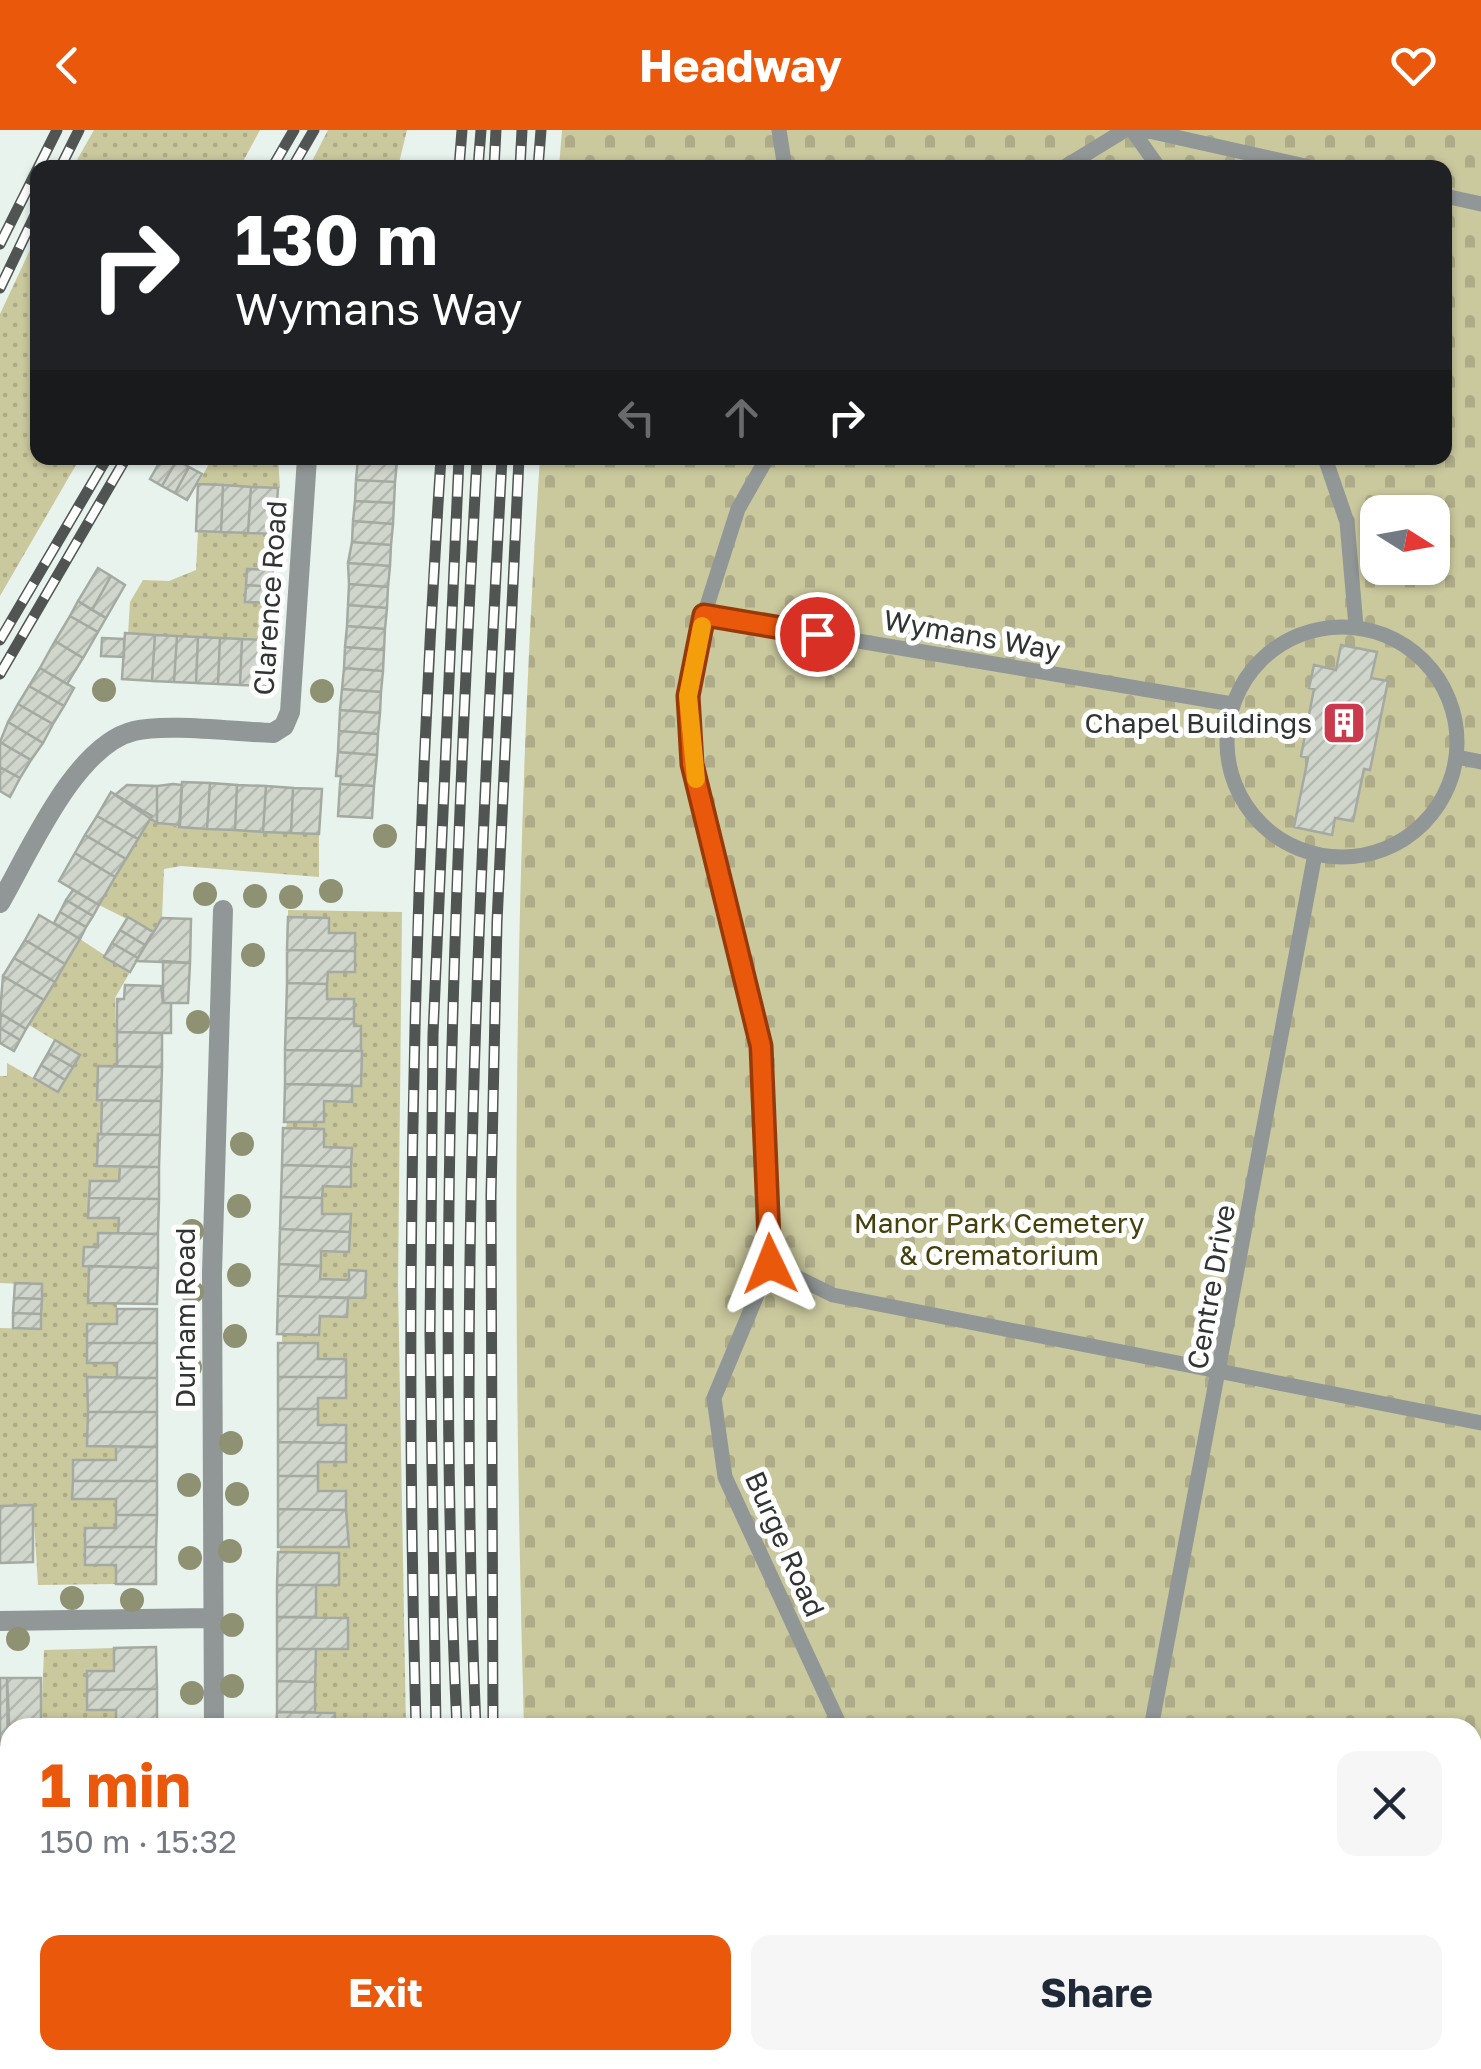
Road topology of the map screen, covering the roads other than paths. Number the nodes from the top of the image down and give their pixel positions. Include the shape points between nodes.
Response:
1 (778, 130) edge
2 (1124, 130) edge
3 (1132, 130) edge
4 (1144, 130) edge
5 (784, 160) edge
6 (1076, 160) edge
7 (1153, 160) edge
8 (1278, 160) edge
9 (1452, 198) edge
10 (1481, 204) edge
11 (306, 465) edge
12 (763, 465) edge
13 (1327, 465) edge
14 (704, 615) junction
15 (1356, 626) junction
16 (1232, 704) junction
17 (1457, 757) junction
18 (1481, 762) edge
19 (1316, 854) junction
20 (0, 903) edge
21 (223, 910) dead end
22 (770, 1264) junction
23 (1221, 1371) junction
24 (1481, 1423) edge
25 (212, 1618) junction
26 (0, 1621) edge
27 (214, 1718) edge
28 (836, 1718) edge
29 (1153, 1718) edge

1 - 5 lane
2 - 6 lane
3 - 7 lane
4 - 8 lane
9 - 10 lane
11 - 20 street, Clarence Road via 284,726 272,732 136,730 108,741 78,772
12 - 14 lane via 738,510
13 - 15 lane via 1347,522
14 - 16 lane, Wymans Way
14 - 22 lane via 688,696 692,764 761,1046
15 - 16 lane via 1324,626 1280,644 1246,676
15 - 17 lane via 1406,646 1444,686 1456,720
16 - 19 lane via 1228,766 1239,796 1282,841
17 - 18 lane
17 - 19 lane via 1448,789 1406,839 1376,853
19 - 23 lane, Centre Drive
21 - 25 street, Durham Road via 212,1274
22 - 23 lane via 833,1295
22 - 28 lane, Burge Road via 714,1398 725,1477
23 - 24 lane
23 - 29 lane, Centre Drive
25 - 26 street
25 - 27 street, Durham Road

